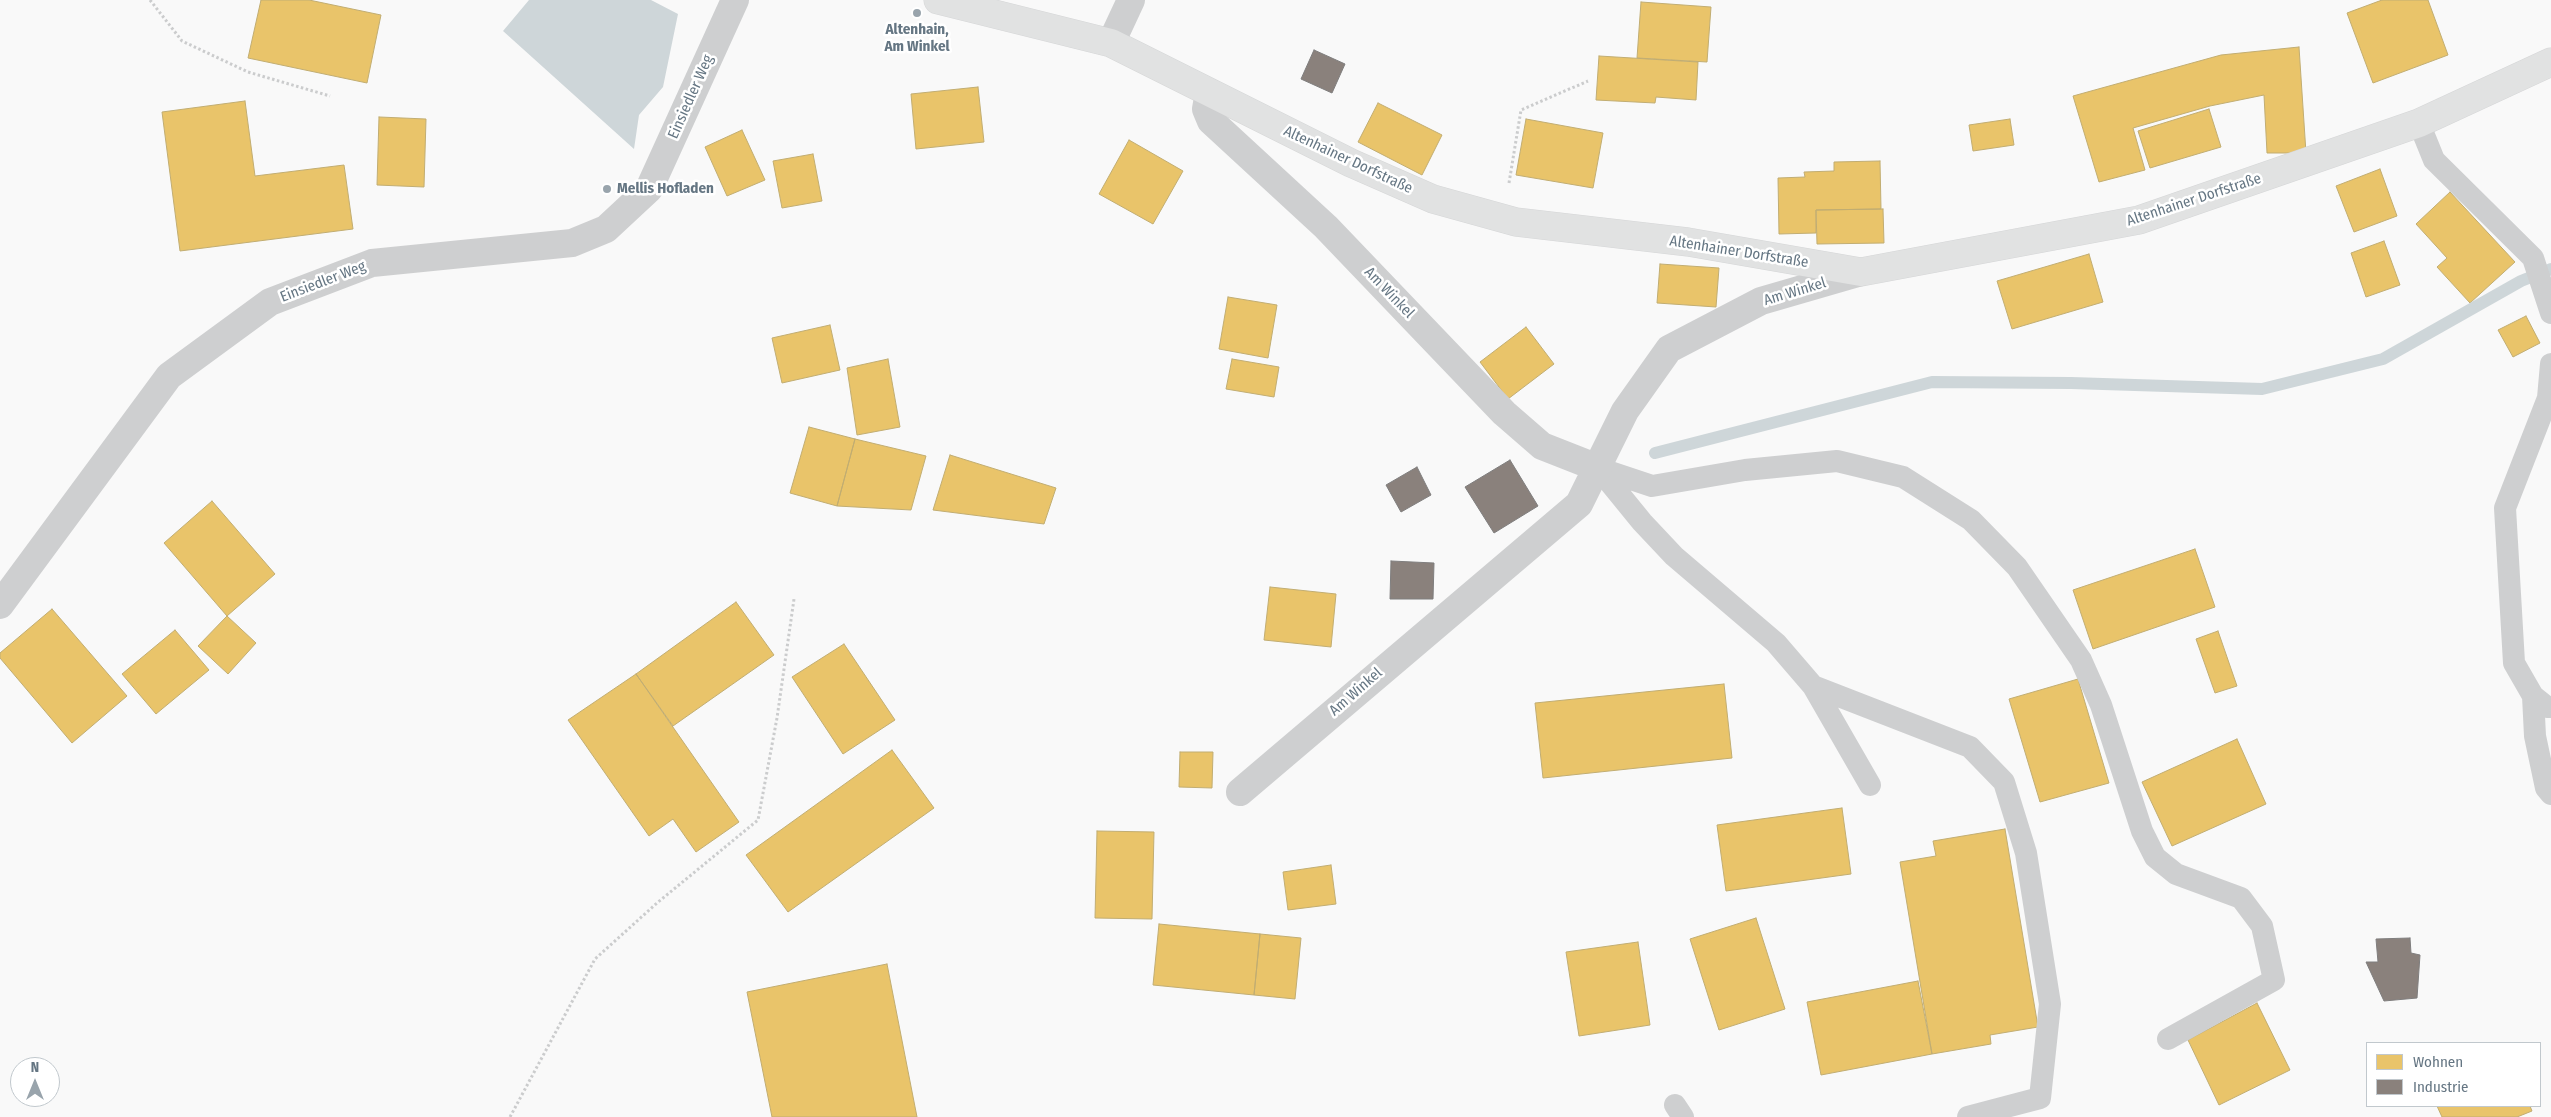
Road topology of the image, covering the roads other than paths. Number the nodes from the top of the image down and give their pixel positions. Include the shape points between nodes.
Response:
1 (735, 0) edge
2 (938, 0) edge
3 (1131, 0) edge
4 (1111, 43) junction
5 (2551, 62) edge
6 (1209, 92) junction
7 (2419, 123) junction
8 (1861, 272) junction
9 (2549, 307) edge
10 (2551, 364) edge
11 (1598, 468) junction
12 (0, 605) edge
13 (1813, 686) junction
14 (2542, 701) edge
15 (1870, 785) dead end
16 (1240, 792) dead end
17 (2551, 794) edge
18 (2168, 1040) dead end
19 (1968, 1117) edge

1 - 12 street, Einsiedler Weg via 649,189 606,230 572,244 372,263 270,302 169,376
2 - 4 street, Altenhainer Dorfstraße
3 - 4 street
4 - 6 street, Altenhainer Dorfstraße
5 - 7 street, Altenhainer Dorfstraße
6 - 8 street, Altenhainer Dorfstraße via 1351,164 1433,199 1516,222 1688,242
6 - 11 street, Am Winkel via 1206,109 1211,121 1326,227 1504,413 1542,446
7 - 8 street, Altenhainer Dorfstraße via 2139,220
7 - 9 lane via 2434,160 2533,258
8 - 11 street, Am Winkel via 1761,301 1669,350 1625,410
10 - 14 lane via 2548,398 2505,508 2514,663
11 - 13 lane via 1674,556 1776,643
11 - 16 street, Am Winkel via 1578,504
11 - 18 lane via 1652,486 1744,470 1837,461 1903,477 1971,520 2017,567 2081,660 2100,705 2142,831 2155,857 2176,874 2241,898 2262,926 2274,980
13 - 15 lane
13 - 19 lane via 1970,748 2004,782 2026,853 2050,1004 2040,1098
14 - 17 lane via 2535,736 2546,788

